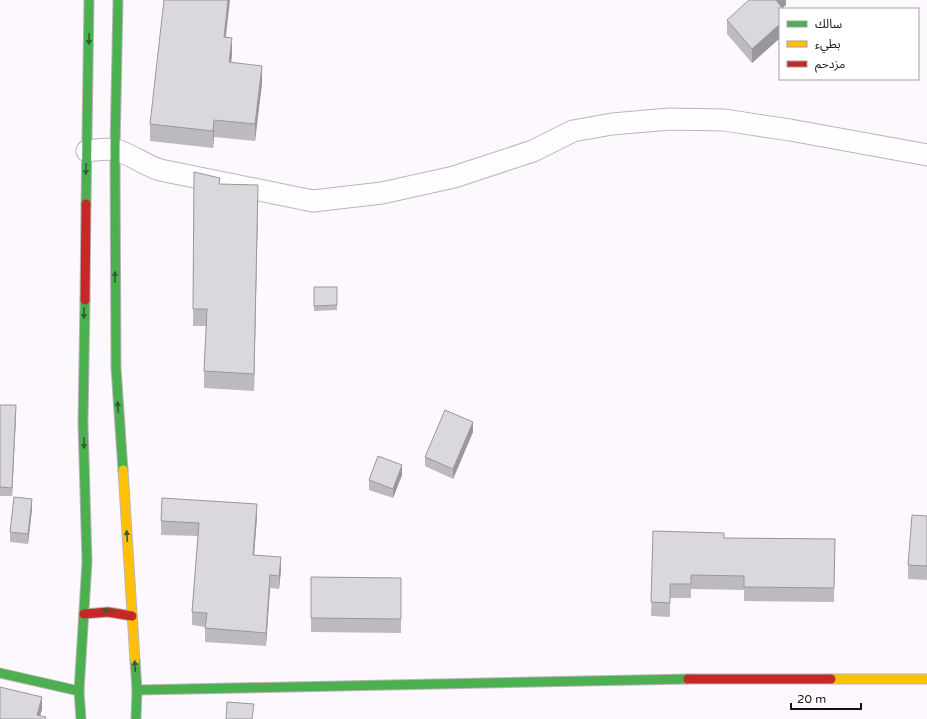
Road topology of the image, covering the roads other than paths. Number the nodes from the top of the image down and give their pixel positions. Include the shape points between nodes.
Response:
1 (89, 0) edge
2 (118, 0) edge
3 (115, 150) junction
4 (87, 151) junction
5 (927, 155) edge
6 (84, 614) junction
7 (132, 616) junction
8 (0, 673) edge
9 (927, 679) edge
10 (137, 690) junction
11 (79, 691) junction
12 (82, 719) edge
13 (136, 719) edge

1 -> 4 main road
2 - 3 main road
3 - 4 street
3 - 5 street via 160,170 313,200 382,193 454,177 533,151 573,131 612,124 670,119 724,120
7 -> 3 main road via 112,368
4 -> 6 main road via 87,562
7 -> 6 main road via 101,610
6 - 11 main road
10 -> 7 main road
8 - 11 main road
9 - 10 main road via 654,680
10 - 13 main road
11 - 12 main road

